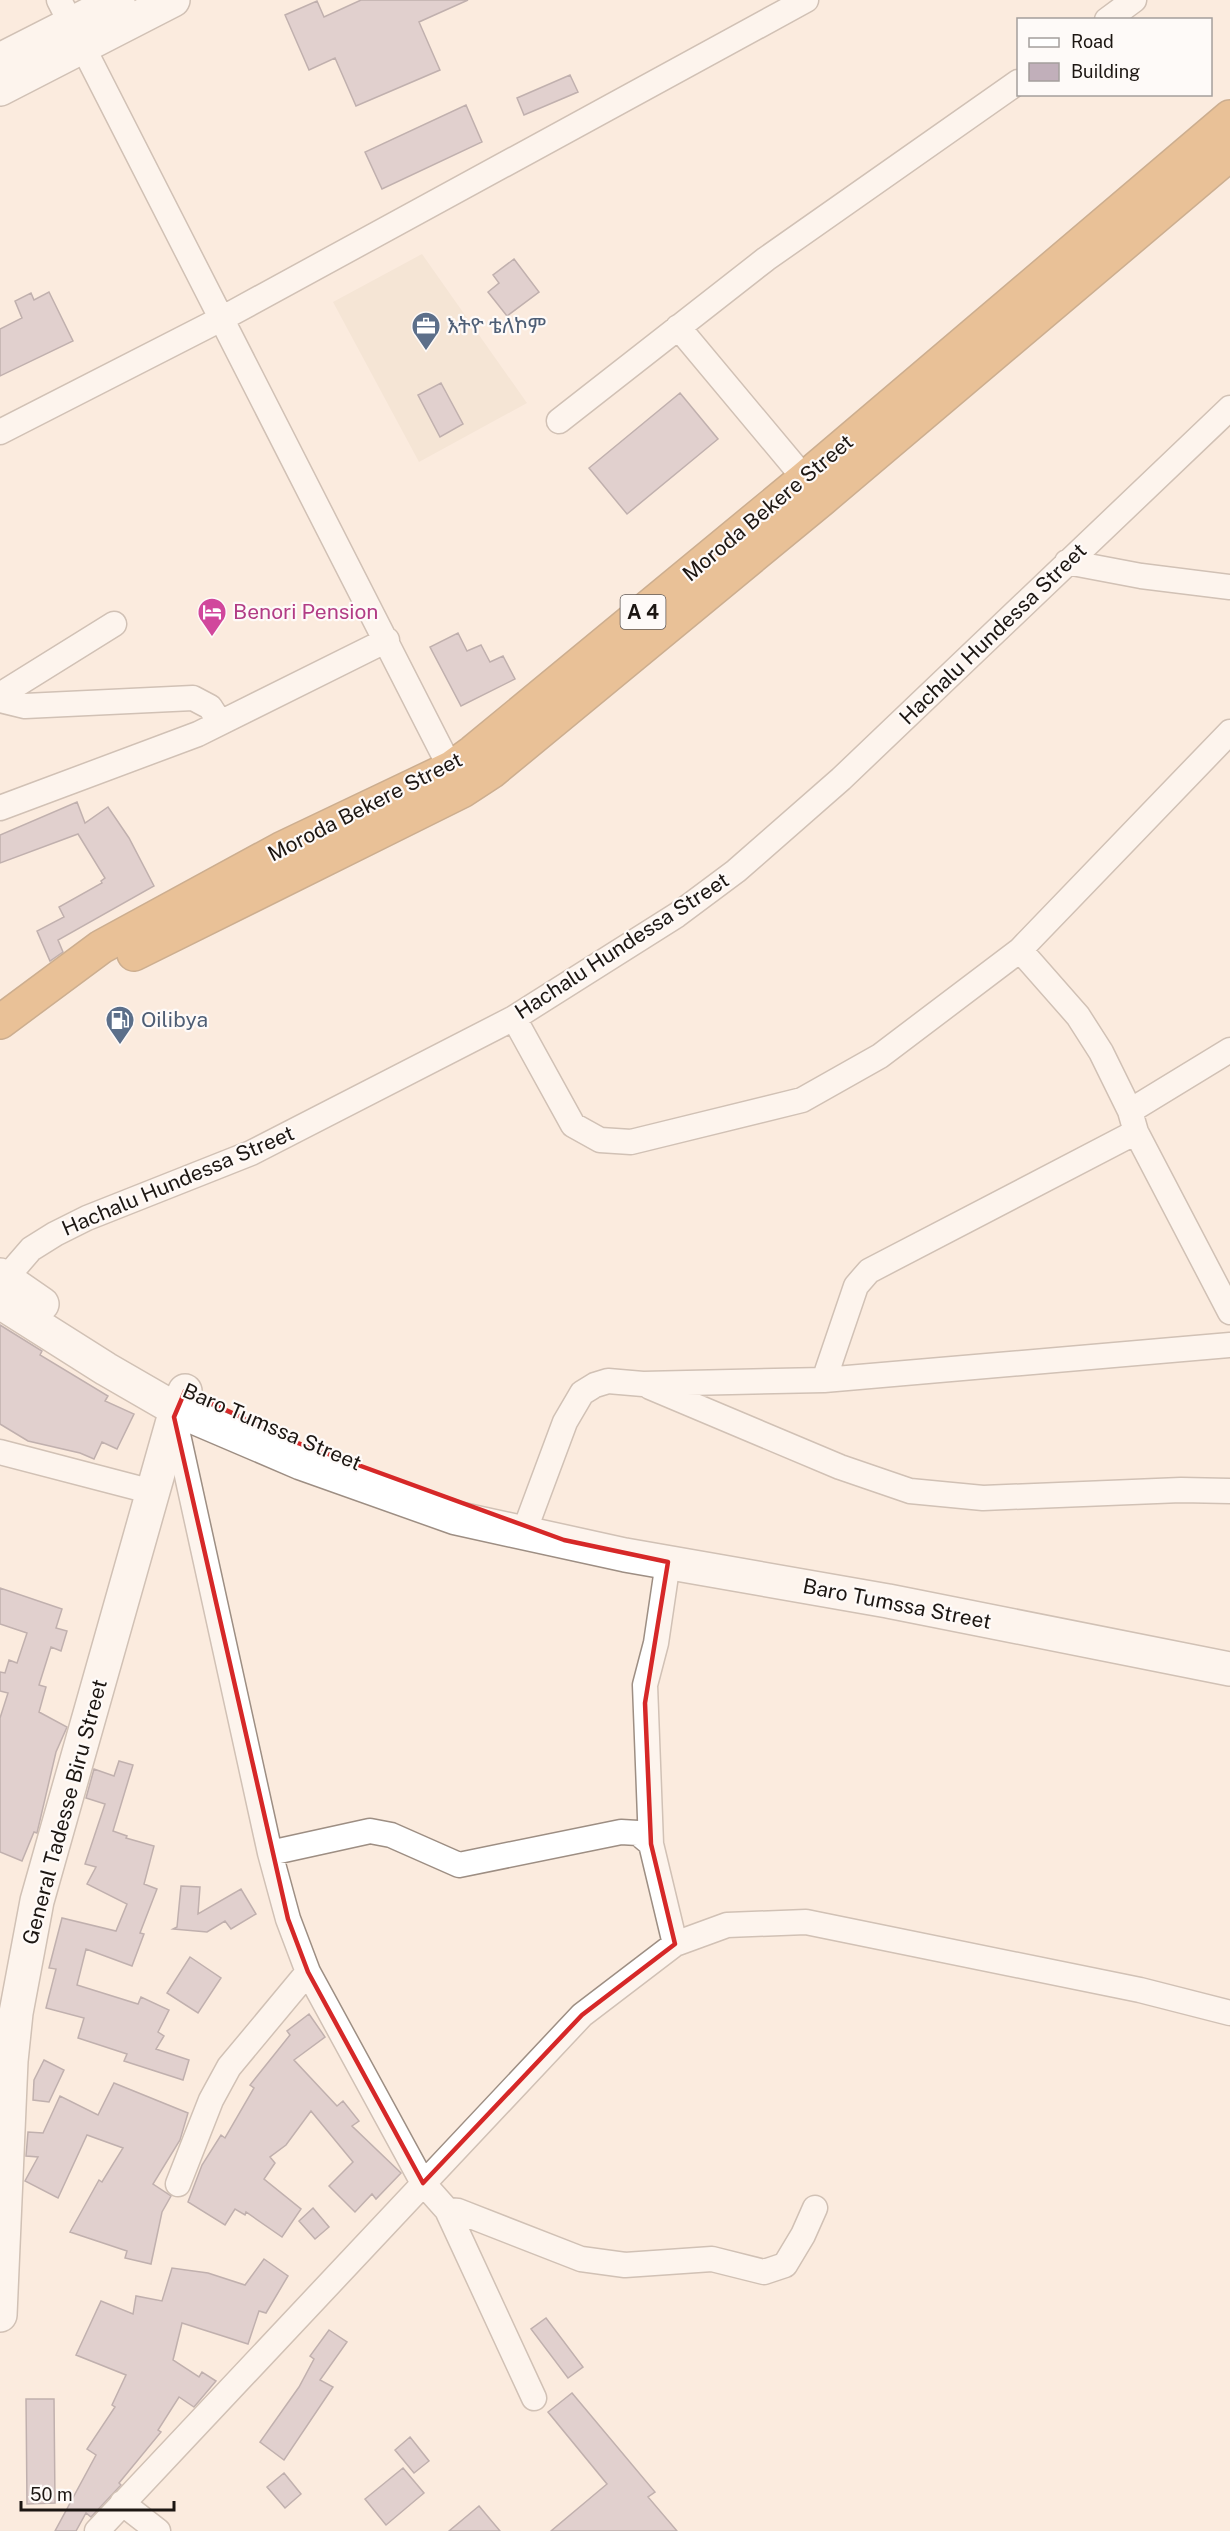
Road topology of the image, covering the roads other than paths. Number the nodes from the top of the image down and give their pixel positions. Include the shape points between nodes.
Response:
1 (118, 0) edge
2 (173, 0) edge
3 (806, 0) edge
4 (1134, 0) edge
5 (1110, 18) edge
6 (71, 24) edge
7 (0, 60) edge
8 (1017, 83) edge
9 (0, 89) edge
10 (1230, 117) edge
11 (1230, 154) edge
12 (223, 318) junction
13 (678, 327) junction
14 (1230, 408) edge
15 (559, 421) dead end
16 (0, 432) edge
17 (813, 489) junction
18 (1067, 562) junction
19 (1230, 587) edge
20 (114, 624) dead end
21 (387, 640) junction
22 (0, 695) edge
23 (0, 700) edge
24 (219, 721) junction
25 (1230, 732) edge
26 (456, 779) junction
27 (0, 808) edge
28 (1020, 950) junction
29 (514, 1018) junction
30 (8, 1028) edge
31 (1230, 1050) edge
32 (1133, 1121) junction
33 (2, 1285) edge
34 (1230, 1312) edge
35 (1230, 1344) edge
36 (824, 1380) junction
37 (643, 1384) junction
38 (178, 1406) junction
39 (0, 1452) edge
40 (1230, 1491) edge
41 (153, 1492) junction
42 (527, 1524) junction
43 (564, 1540) junction
44 (668, 1562) junction
45 (1230, 1670) edge
46 (651, 1844) junction
47 (270, 1853) junction
48 (675, 1944) junction
49 (308, 1972) junction
50 (1230, 2013) edge
51 (423, 2183) junction
52 (178, 2184) dead end
53 (814, 2208) dead end
54 (447, 2210) junction
55 (0, 2315) edge
56 (534, 2398) dead end
57 (122, 2503) junction
58 (97, 2531) edge
59 (158, 2531) edge

1 - 6 street
2 - 6 street
3 - 12 street
4 - 5 street
6 - 7 street
6 - 9 street
6 - 12 street
8 - 13 street via 766,259
10 - 17 highway, Moroda Bekere Street / A 4
11 - 17 highway, Moroda Bekere Street / A 4
12 - 16 street
12 - 21 street via 350,574
13 - 15 street
13 - 17 street
14 - 18 street, Hachalu Hundessa Street
17 - 26 highway, Moroda Bekere Street / A 4 via 494,735
18 - 19 street
18 - 29 street, Hachalu Hundessa Street via 841,780 736,871 676,915
20 - 22 street
21 - 24 street
21 - 26 street
23 - 24 street via 25,706 193,698 210,707
24 - 27 street via 198,734
25 - 28 street
26 - 30 highway, Moroda Bekere Street / A 4 via 281,849 107,956
28 - 29 street via 880,1056 802,1100 631,1142 600,1140 573,1125
28 - 32 street via 1078,1016 1101,1052
29 - 33 street, Hachalu Hundessa Street via 251,1153 55,1234 31,1249
31 - 32 street
32 - 34 street
32 - 36 street via 869,1270 856,1286
33 - 38 street, Baro Tumssa Street via 104,1344
35 - 36 street
36 - 37 street
37 - 40 street via 840,1467 910,1491 983,1498
37 - 42 street via 608,1381 582,1393 565,1422
38 - 41 street, General Tadesse Biru Street
38 - 42 street, Baro Tumssa Street via 296,1442
38 - 43 street, Baro Tumssa Street via 301,1463 410,1503 456,1518
38 - 47 street
39 - 41 street
41 - 55 street, General Tadesse Biru Street via 40,1890 16,2013
42 - 43 street, Baro Tumssa Street
43 - 44 street, Baro Tumssa Street
44 - 45 street, Baro Tumssa Street via 888,1601
44 - 46 street via 656,1643 645,1685
46 - 47 street via 638,1833 621,1832 459,1865 391,1835 370,1831
46 - 48 street
47 - 49 street
48 - 50 street via 727,1925 806,1922 1140,1990
48 - 51 street via 582,2014
49 - 51 street
49 - 52 street via 229,2067 211,2100
51 - 54 street
51 - 57 street
53 - 54 street via 785,2265 764,2272 712,2259 625,2265 581,2259
54 - 56 street
57 - 58 street
57 - 59 street

